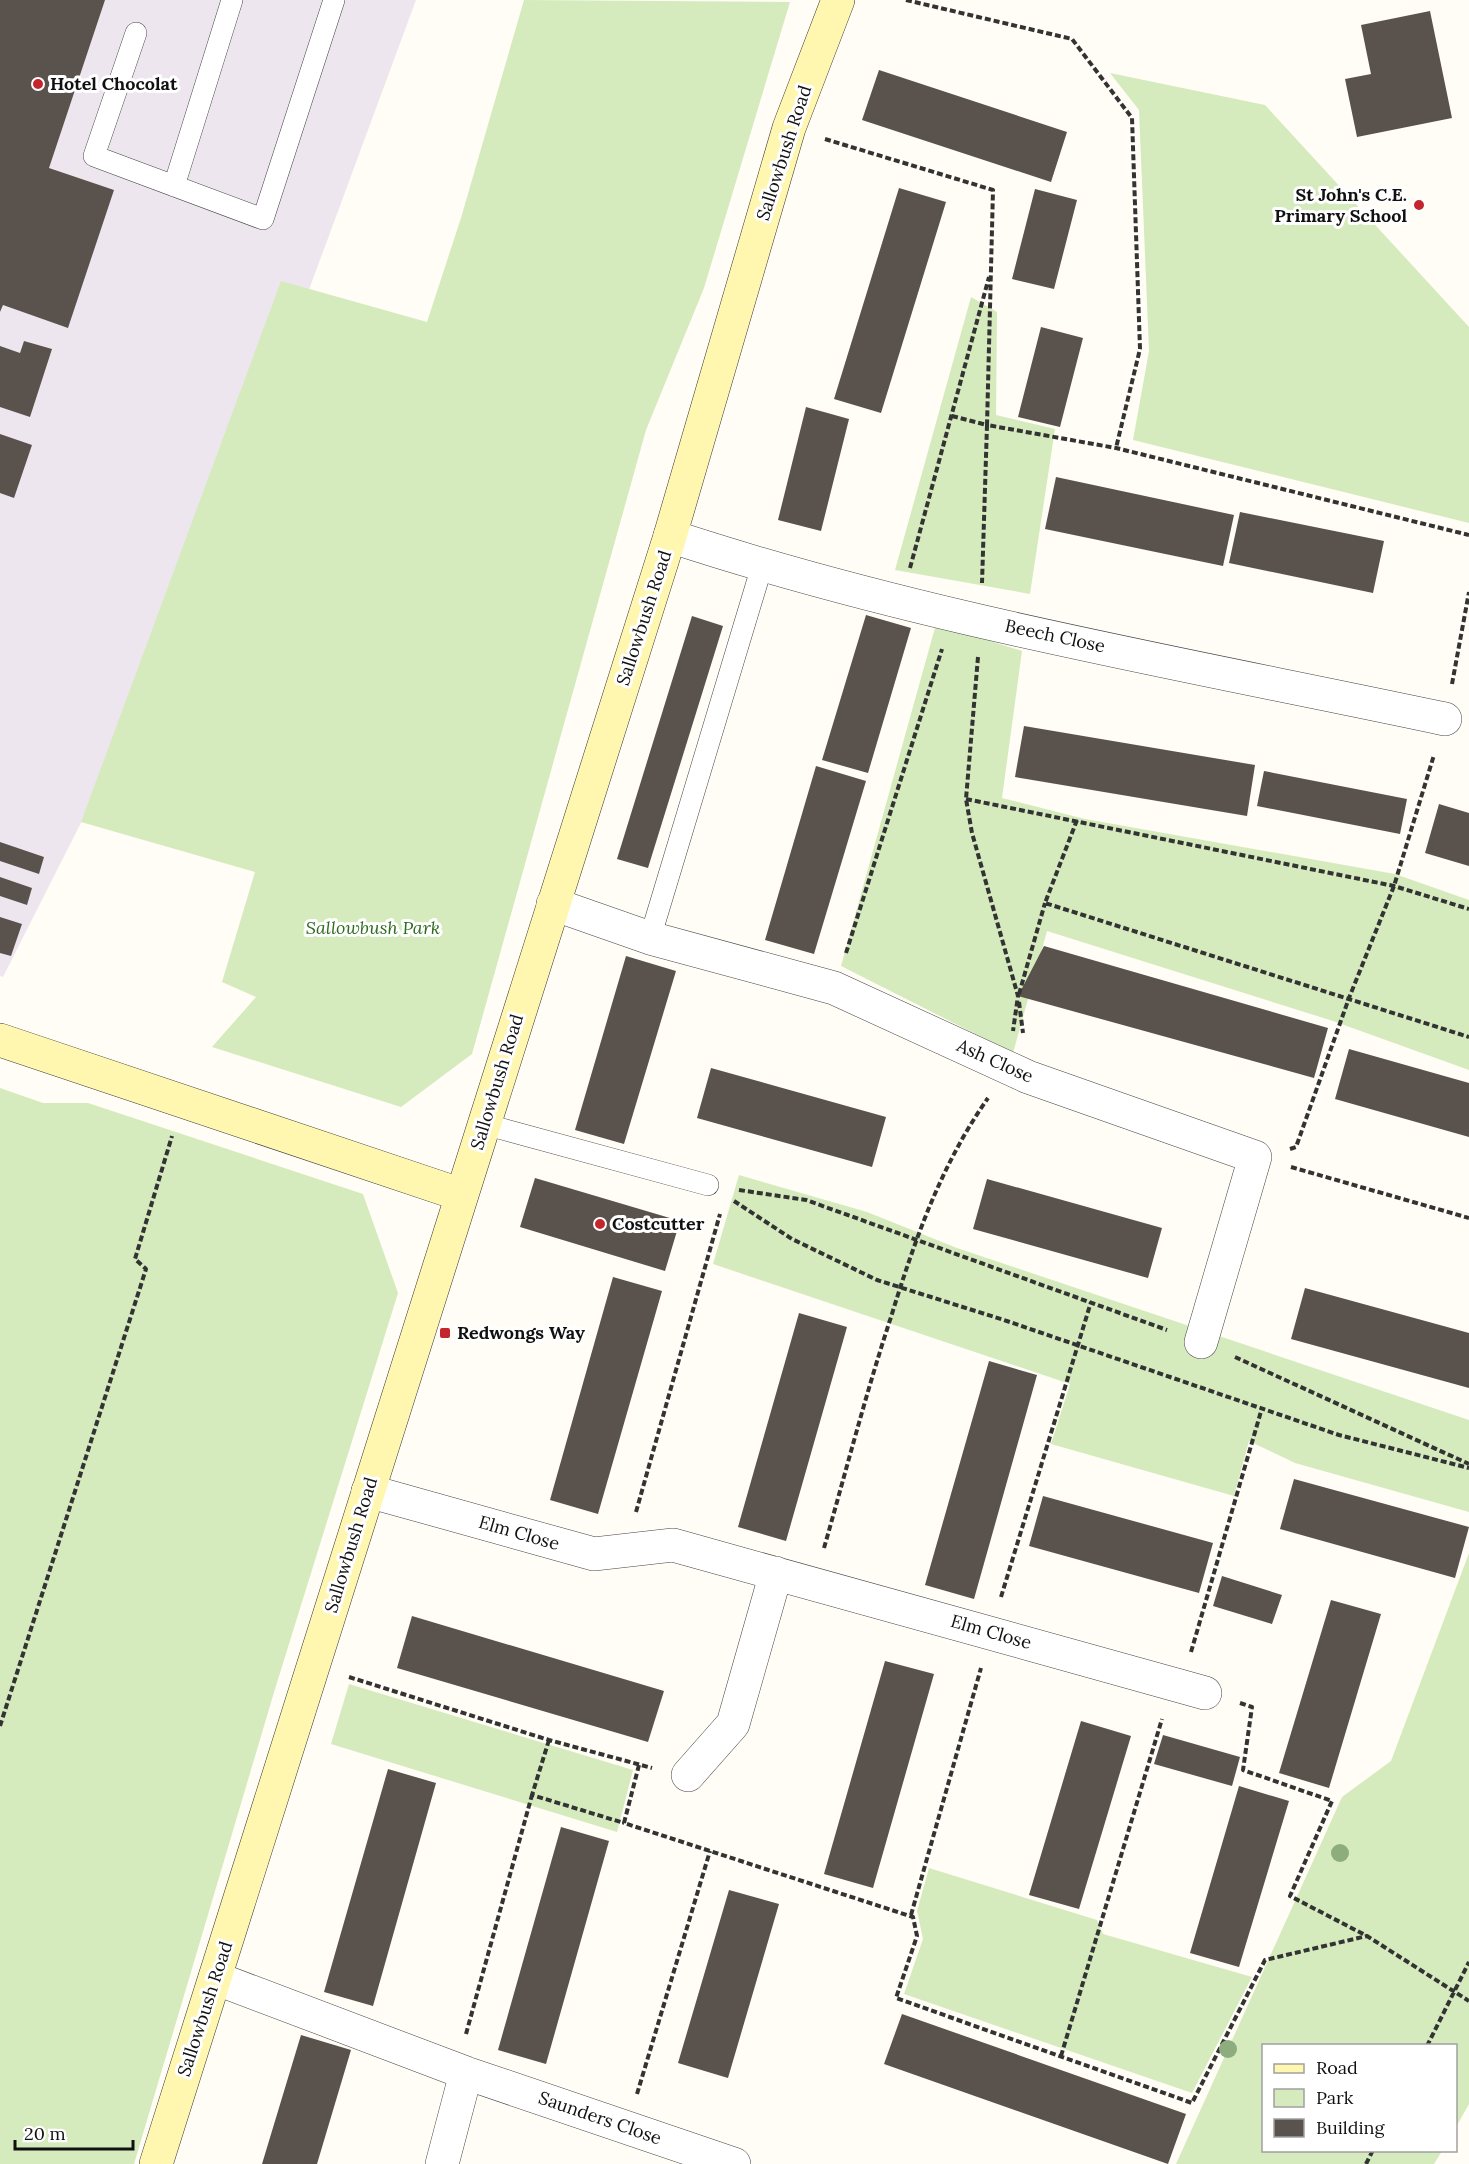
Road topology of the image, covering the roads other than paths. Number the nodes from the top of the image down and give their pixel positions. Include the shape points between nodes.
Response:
1 (232, 0) edge
2 (334, 0) edge
3 (838, 0) edge
4 (136, 33) dead end
5 (174, 186) junction
6 (670, 536) junction
7 (762, 566) junction
8 (1445, 719) road end
9 (553, 904) junction
10 (650, 938) junction
11 (0, 1040) edge
12 (484, 1124) junction
13 (717, 1190) road end
14 (462, 1195) junction
15 (1201, 1342) road end
16 (368, 1491) junction
17 (776, 1573) junction
18 (1186, 1688) road end
19 (688, 1775) road end
20 (215, 1978) junction
21 (461, 2071) junction
22 (156, 2164) edge
23 (442, 2164) edge
24 (734, 2164) edge

1 - 5 lane
2 - 5 lane via 263,219
3 - 6 street, Sallowbush Road via 789,128
4 - 5 lane via 94,156
6 - 7 street, Beech Close
6 - 9 street, Sallowbush Road
7 - 8 street, Beech Close via 900,602
7 - 10 lane
9 - 10 street, Ash Close
9 - 12 street, Sallowbush Road
10 - 15 street, Ash Close via 834,988 1018,1073 1255,1157
11 - 14 street
12 - 13 lane
12 - 14 street, Sallowbush Road
14 - 16 street, Sallowbush Road
16 - 17 street, Elm Close via 594,1554 673,1545
16 - 20 street, Sallowbush Road
17 - 18 street, Elm Close
17 - 19 street via 733,1724
20 - 21 street, Saunders Close
20 - 22 street, Sallowbush Road
21 - 23 street
21 - 24 street, Saunders Close

